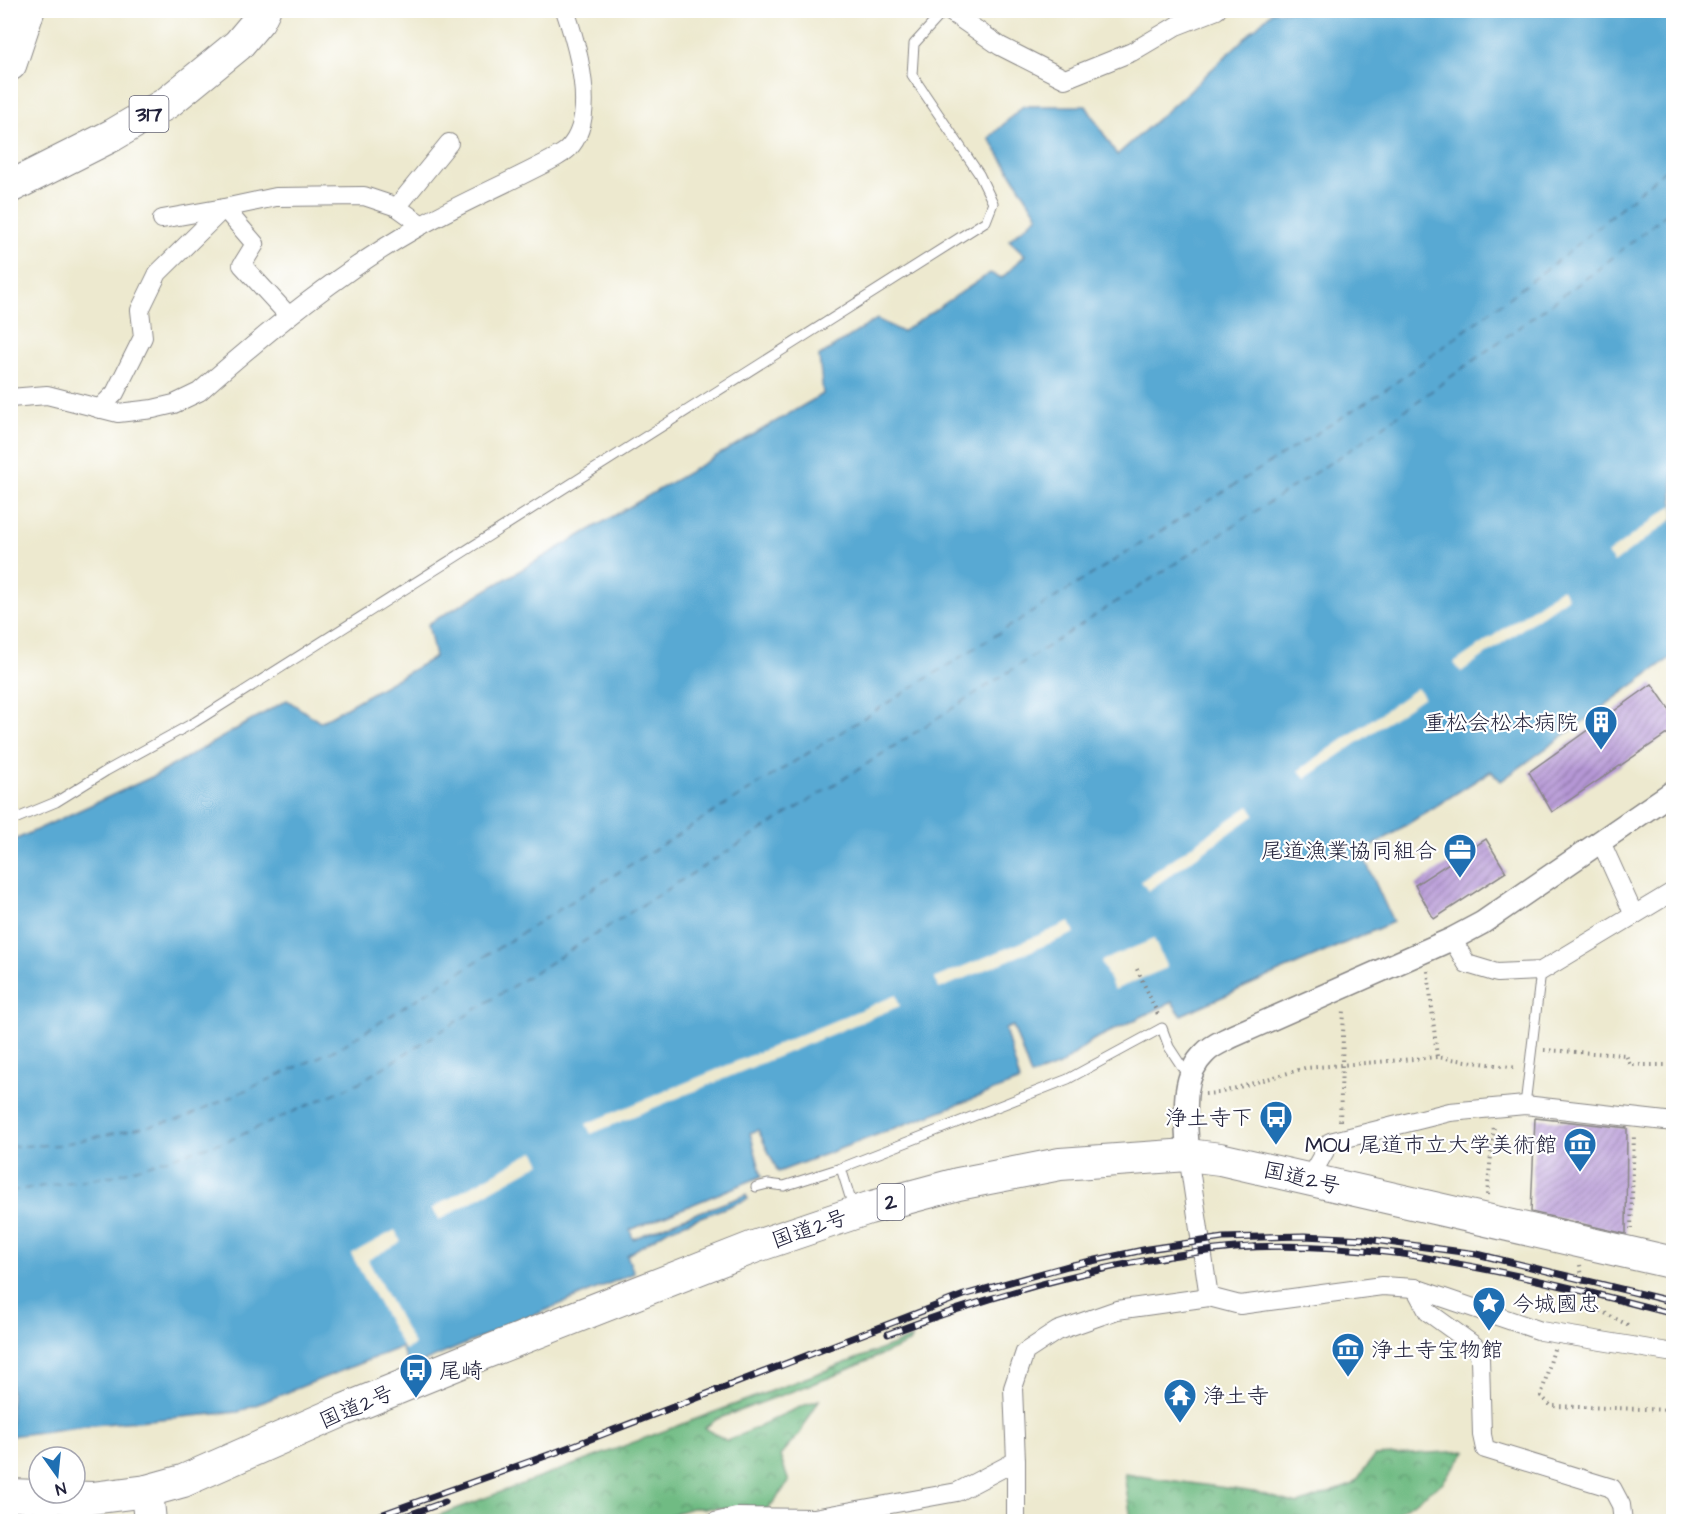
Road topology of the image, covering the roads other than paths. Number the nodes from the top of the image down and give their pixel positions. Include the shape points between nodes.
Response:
1 (28, 10) edge
2 (264, 10) edge
3 (565, 10) edge
4 (947, 10) edge
5 (1217, 10) edge
6 (10, 64) edge
7 (449, 143) dead end
8 (10, 187) edge
9 (397, 207) junction
10 (224, 208) junction
11 (162, 219) dead end
12 (422, 225) junction
13 (288, 315) junction
14 (10, 398) edge
15 (99, 409) junction
16 (1674, 792) edge
17 (10, 821) edge
18 (1601, 842) junction
19 (1674, 891) edge
20 (1634, 915) junction
21 (1452, 939) junction
22 (1541, 972) junction
23 (1188, 1086) junction
24 (1525, 1105) junction
25 (1674, 1122) edge
26 (1188, 1155) junction
27 (841, 1168) junction
28 (1309, 1179) junction
29 (756, 1187) dead end
30 (855, 1213) junction
31 (1674, 1263) edge
32 (1415, 1288) junction
33 (1209, 1297) junction
34 (1674, 1353) edge
35 (1016, 1461) junction
36 (10, 1495) edge
37 (149, 1506) edge
38 (92, 1510) edge
39 (715, 1521) edge
40 (1017, 1521) edge
41 (1623, 1521) edge

1 - 6 highway
2 - 8 highway, 317 via 238,45 167,103
3 - 12 street via 582,84 582,119 574,141 553,159
4 - 5 street via 1000,46 1065,79 1132,52 1176,26
4 - 17 lane via 914,44 912,75 979,174 993,203 986,221 195,722 56,802
7 - 9 street
9 - 10 street via 363,196 276,197
9 - 12 street
10 - 11 street
10 - 13 street via 255,244 242,265
10 - 15 street via 158,273 140,310 143,337 115,393
12 - 13 street
13 - 15 street via 188,398 135,412
14 - 15 street via 47,395
16 - 18 street
18 - 20 street
18 - 21 street
19 - 20 street
20 - 22 street
21 - 22 street via 1467,964 1497,973
21 - 23 street via 1233,1035 1205,1052 1190,1073
22 - 24 lane
23 - 26 street
23 - 27 lane via 1162,1028 1068,1078
24 - 25 street
24 - 28 street via 1450,1112 1330,1142
26 - 28 highway, 国道2号 / 2
26 - 30 highway, 国道2号 / 2 via 1060,1164 958,1184
26 - 33 street
27 - 29 lane via 784,1186
27 - 30 lane
28 - 31 highway, 国道2号 / 2
30 - 37 highway, 国道2号 / 2 via 754,1247 344,1410 183,1481
32 - 33 street via 1382,1286 1240,1305
32 - 34 street via 1541,1331
32 - 41 street via 1428,1312 1475,1347 1480,1358 1485,1449 1612,1488 1621,1505
33 - 35 street via 1117,1310 1057,1331 1025,1352 1013,1388
35 - 39 street via 957,1492 814,1518 736,1517
35 - 40 street
36 - 38 highway, 国道2号 / 2
37 - 38 highway, 国道2号 / 2

